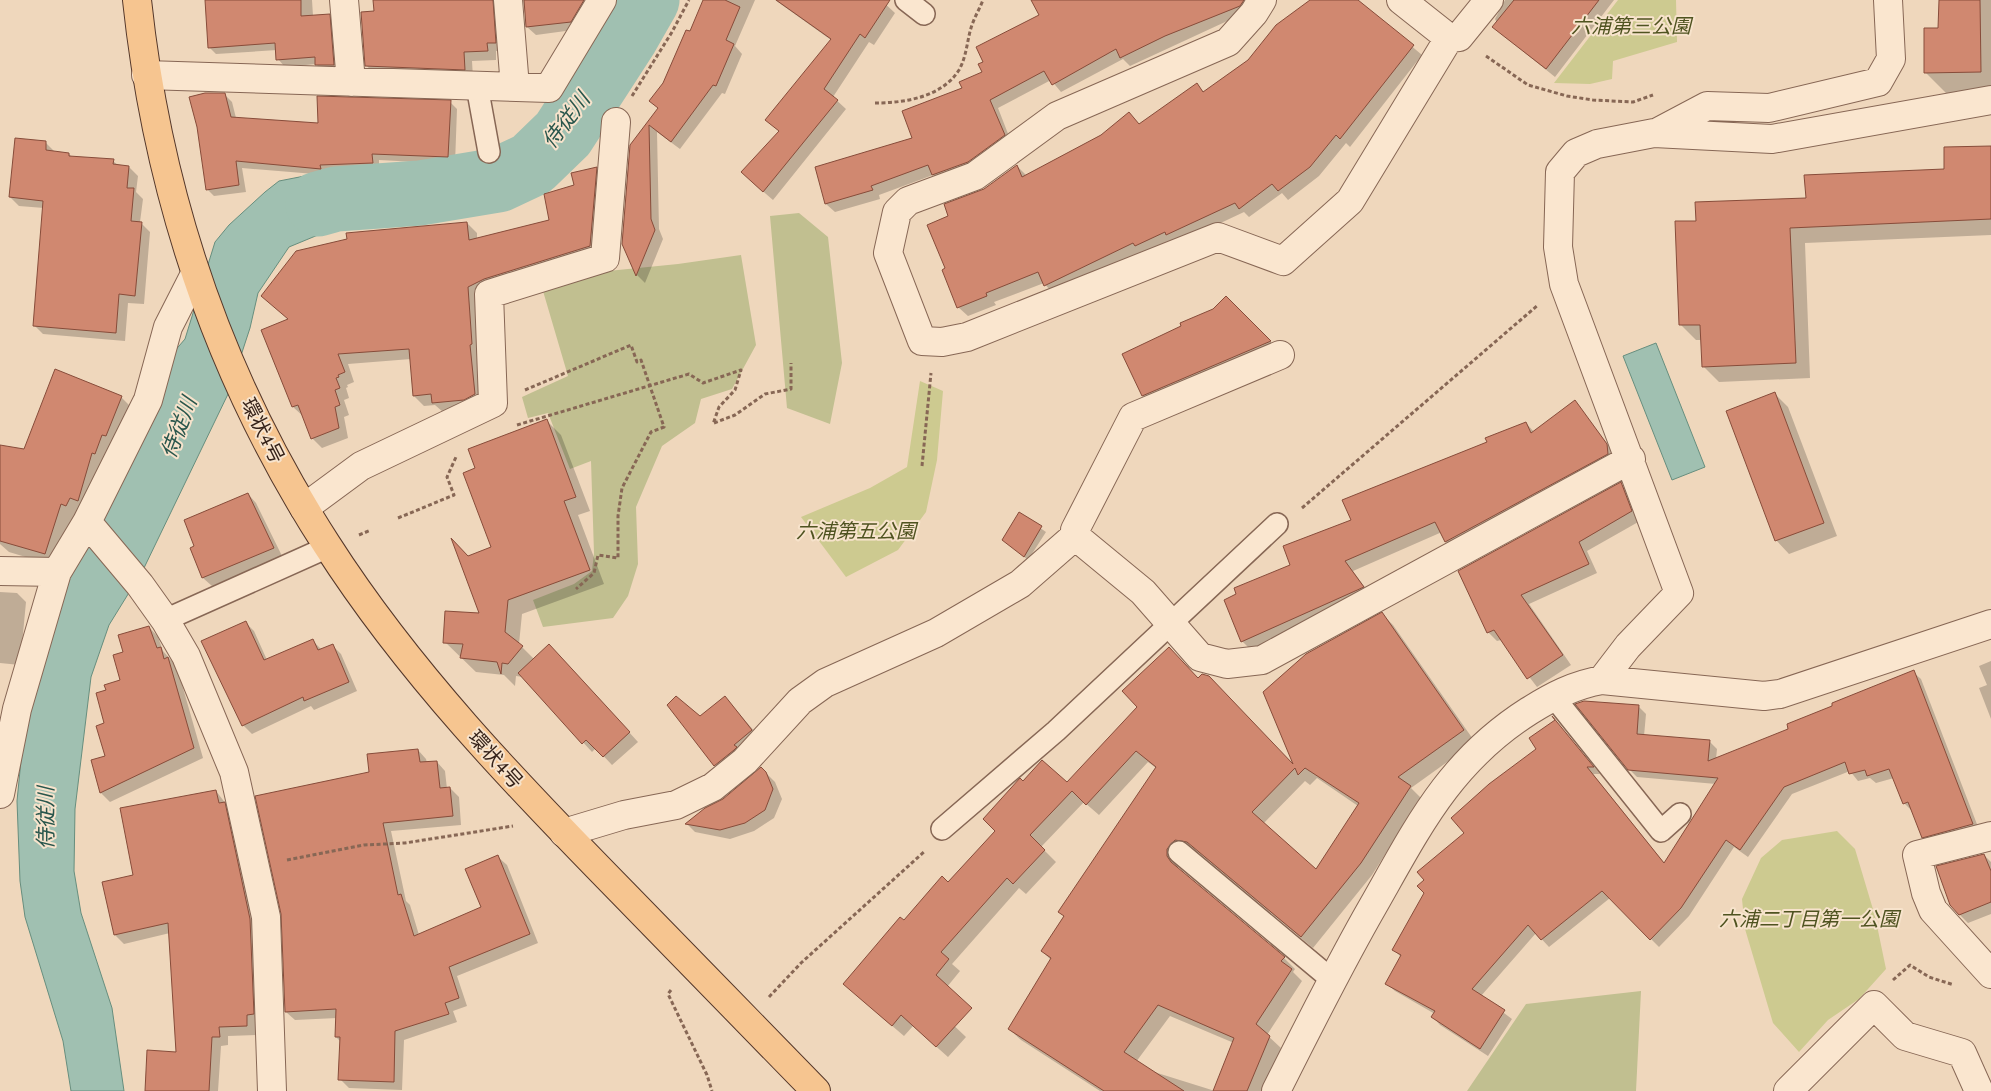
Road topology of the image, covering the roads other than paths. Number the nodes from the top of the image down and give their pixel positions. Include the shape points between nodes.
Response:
1 (138, 0) edge
2 (344, 0) edge
3 (508, 0) edge
4 (602, 0) edge
5 (906, 0) edge
6 (1262, 0) edge
7 (1402, 0) edge
8 (1489, 0) edge
9 (1888, 0) edge
10 (924, 14) dead end
11 (1454, 37) junction
12 (146, 75) junction
13 (352, 82) junction
14 (477, 86) junction
15 (515, 87) junction
16 (1991, 100) edge
17 (616, 122) road end
18 (1654, 133) junction
19 (489, 152) dead end
20 (195, 277) junction
21 (1280, 355) dead end
22 (1630, 459) junction
23 (304, 508) junction
24 (1276, 524) road end
25 (90, 526) junction
26 (1075, 536) junction
27 (328, 547) junction
28 (0, 571) edge
29 (57, 572) junction
30 (165, 620) junction
31 (1991, 624) edge
32 (1170, 625) junction
33 (1602, 680) junction
34 (1554, 696) junction
35 (0, 794) edge
36 (1680, 814) dead end
37 (942, 829) road end
38 (564, 833) junction
39 (1991, 836) edge
40 (1179, 852) dead end
41 (1991, 974) edge
42 (1331, 979) junction
43 (278, 1090) edge
44 (816, 1091) edge
45 (1276, 1091) edge
46 (1788, 1091) edge
47 (1979, 1091) edge

1 - 12 main road
2 - 13 street
3 - 15 street
4 - 15 street via 549,88
5 - 10 lane
6 - 11 street via 1228,42 1057,116 975,176 908,201 897,212 888,253 922,341 942,342 967,337 1218,238 1283,261 1350,201
7 - 11 street
8 - 11 street
9 - 18 street via 1891,59 1878,82 1769,108 1707,106
12 - 13 street
12 - 20 main road via 170,186
13 - 14 street
14 - 15 street
14 - 19 lane
16 - 18 street via 1772,140
17 - 23 street via 605,258 489,294 493,403 361,466
18 - 22 street via 1597,144 1576,153 1560,172 1558,247 1564,284
20 - 23 main road, 環状4号 via 237,381
20 - 25 street via 168,327 148,400
21 - 26 street via 1133,417 1075,530
22 - 32 street via 1262,660 1227,664 1200,656
22 - 33 street via 1679,593 1628,646
23 - 27 main road, 環状4号
24 - 32 lane
25 - 29 street
25 - 30 street
26 - 32 street via 1143,592
26 - 38 street via 1020,584 936,633 825,683 800,701 745,761 713,787 676,806 624,815
27 - 30 lane
27 - 38 main road, 環状4号 via 384,626 448,706
28 - 29 street
29 - 35 street via 17,709
30 - 43 street via 186,656 234,772 257,866 266,917
31 - 33 street via 1780,694 1764,696
32 - 37 lane via 1056,731
33 - 34 street via 1581,684
34 - 36 lane via 1662,831
34 - 42 street via 1482,746 1450,779 1421,821
38 - 44 main road, 環状4号
39 - 41 street via 1917,855 1933,910
40 - 42 lane
42 - 45 street
46 - 47 street via 1874,1005 1905,1036 1962,1053

